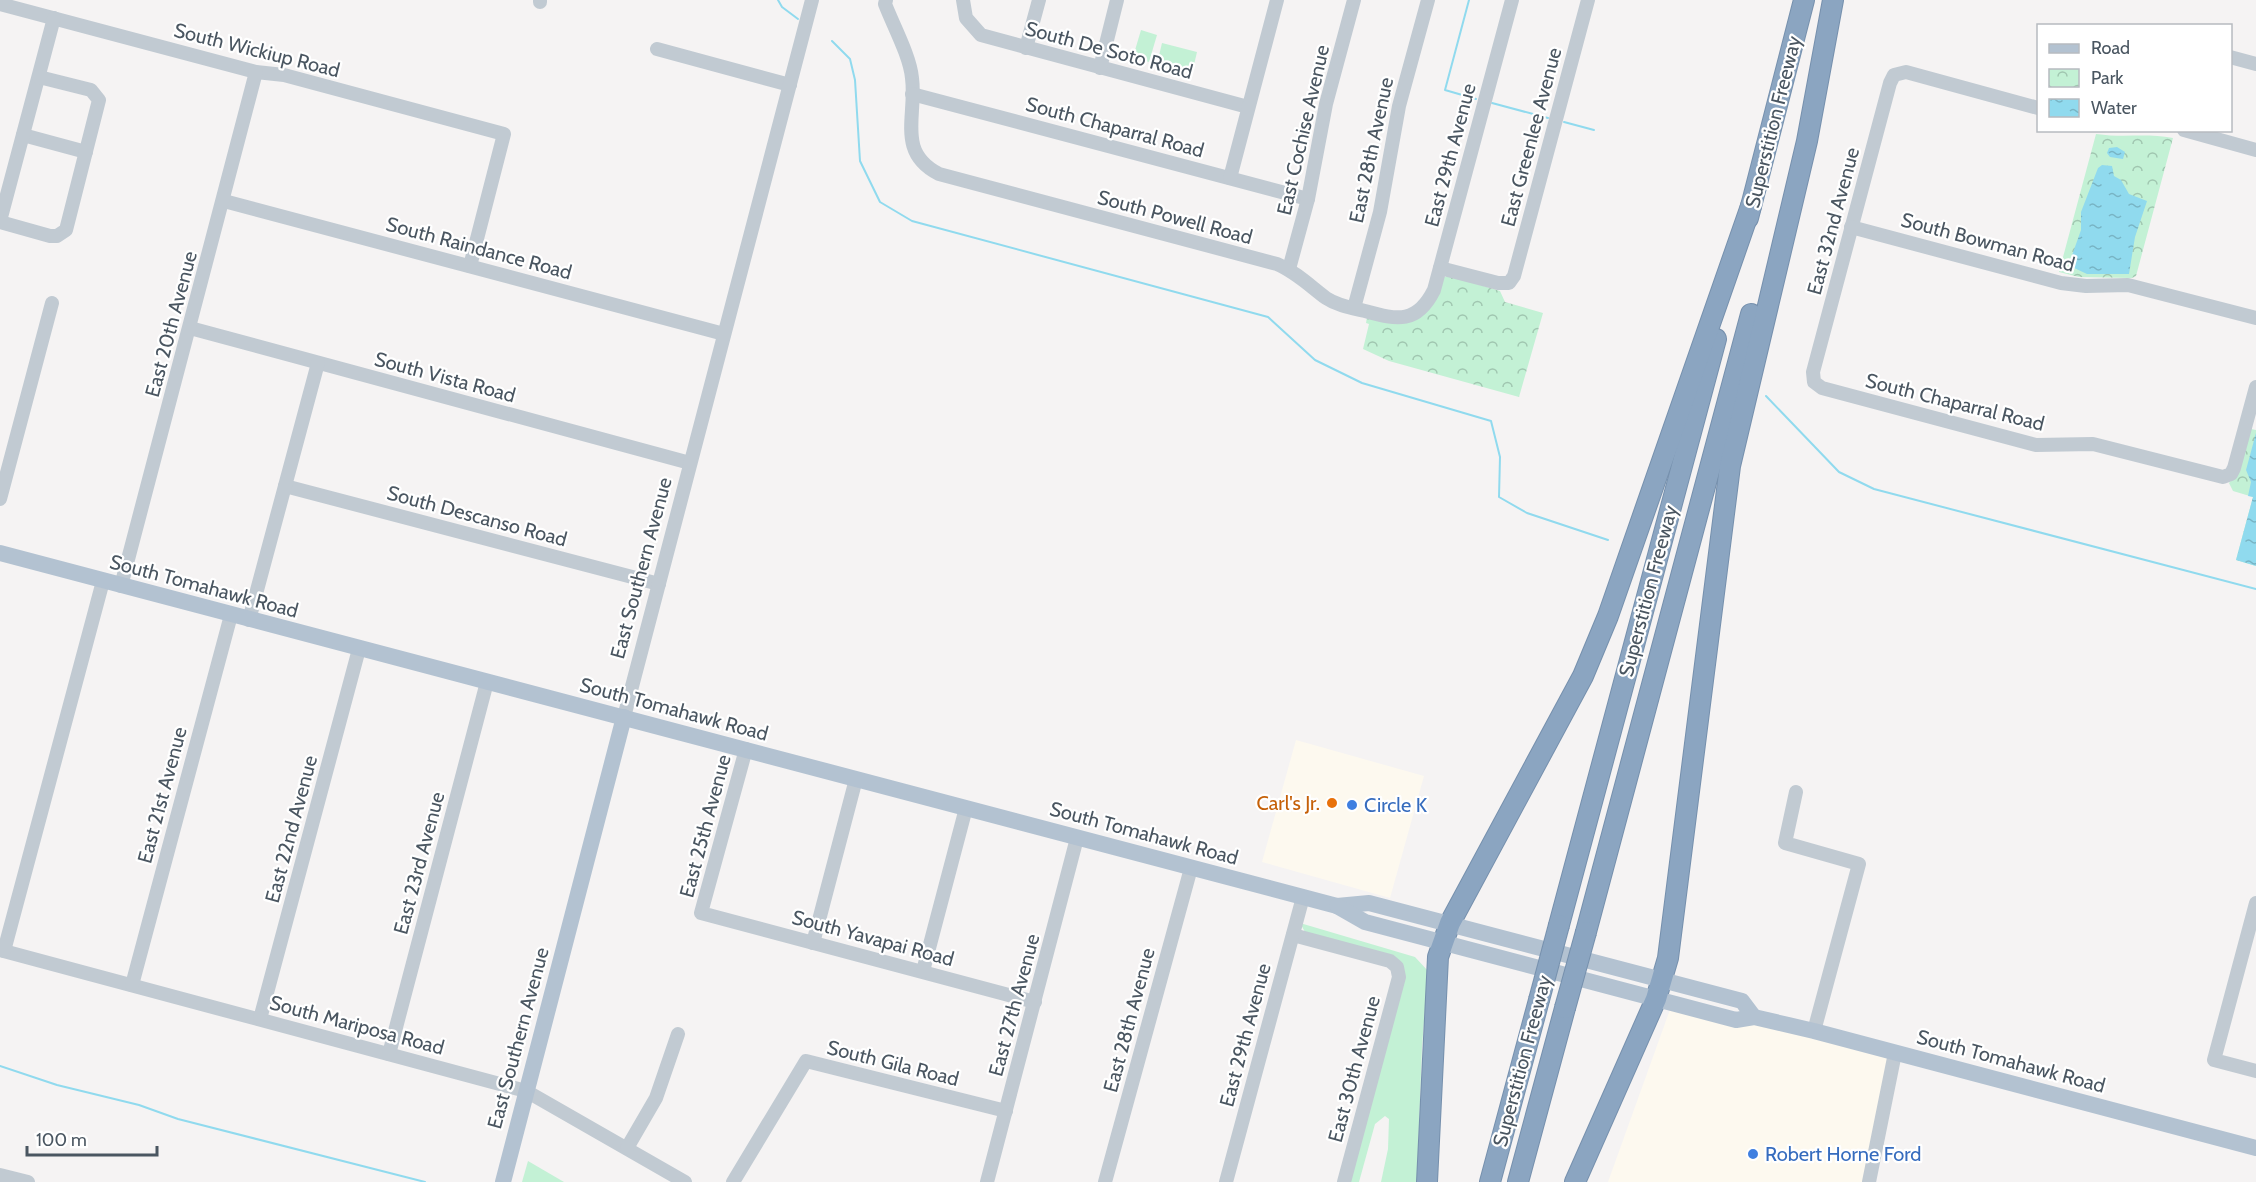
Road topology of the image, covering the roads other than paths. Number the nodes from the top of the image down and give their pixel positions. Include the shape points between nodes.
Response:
1 (812, 0) edge
2 (886, 0) edge
3 (963, 0) edge
4 (1039, 0) edge
5 (1117, 0) edge
6 (1277, 0) edge
7 (1354, 0) edge
8 (1428, 0) edge
9 (1512, 0) edge
10 (1588, 0) edge
11 (1804, 0) edge
12 (1832, 0) edge
13 (0, 4) edge
14 (54, 18) junction
15 (1026, 48) junction
16 (657, 49) dead end
17 (2232, 58) edge
18 (2256, 64) edge
19 (1100, 68) junction
20 (256, 72) junction
21 (39, 77) junction
22 (790, 85) junction
23 (912, 94) junction
24 (1248, 107) junction
25 (2037, 108) edge
26 (2191, 132) edge
27 (22, 135) junction
28 (2256, 150) edge
29 (86, 152) junction
30 (1230, 178) junction
31 (1308, 199) junction
32 (224, 201) junction
33 (1751, 206) junction
34 (0, 222) edge
35 (1851, 227) junction
36 (470, 266) junction
37 (1440, 268) junction
38 (1289, 269) junction
39 (52, 303) dead end
40 (1354, 308) junction
41 (1416, 314) joint
42 (2256, 318) edge
43 (190, 328) junction
44 (724, 334) junction
45 (318, 363) junction
46 (1814, 382) joint
47 (2256, 387) edge
48 (690, 463) junction
49 (285, 486) junction
50 (0, 499) edge
51 (0, 554) edge
52 (103, 581) junction
53 (659, 584) junction
54 (121, 586) junction
55 (231, 615) junction
56 (249, 620) junction
57 (359, 649) junction
58 (487, 682) junction
59 (624, 717) junction
60 (746, 749) junction
61 (856, 779) junction
62 (1796, 792) dead end
63 (966, 808) junction
64 (1077, 838) junction
65 (1191, 868) junction
66 (1303, 897) junction
67 (2256, 903) edge
68 (1337, 906) junction
69 (701, 913) joint
70 (1450, 923) junction
71 (1293, 935) junction
72 (813, 942) junction
73 (1443, 943) junction
74 (2, 951) edge
75 (923, 972) junction
76 (1662, 980) junction
77 (132, 985) junction
78 (1656, 999) junction
79 (1035, 1002) junction
80 (1754, 1017) junction
81 (260, 1019) junction
82 (1814, 1031) junction
83 (678, 1034) dead end
84 (1895, 1053) junction
85 (389, 1054) junction
86 (2256, 1071) edge
87 (526, 1091) junction
88 (1006, 1111) junction
89 (627, 1148) junction
90 (2256, 1148) edge
91 (8, 1178) edge
92 (28, 1182) edge
93 (503, 1182) edge
94 (685, 1182) edge
95 (733, 1182) edge
96 (987, 1182) edge
97 (1105, 1182) edge
98 (1226, 1182) edge
99 (1344, 1182) edge
100 (1427, 1182) edge
101 (1490, 1182) edge
102 (1518, 1182) edge
103 (1575, 1182) edge
104 (1869, 1182) edge

1 - 22 street, East Southern Avenue
2 - 23 street via 912,77
3 - 15 street, South De Soto Road via 966,18 981,35
4 - 15 street
5 - 19 street
6 - 24 street
7 - 31 street, East Cochise Avenue via 1326,104
8 - 40 street, East 28th Avenue via 1399,106 1380,212
9 - 37 street, East 29th Avenue
10 - 37 street, East Greenlee Avenue via 1514,276 1509,283 1498,283
11 - 33 highway, Superstition Freeway
12 - 76 highway via 1807,141 1730,466 1668,958
12 - 102 highway, Superstition Freeway, bridge
13 - 14 street, South Wickiup Road
14 - 20 street, South Wickiup Road
14 - 21 street
15 - 19 street, South De Soto Road
16 - 22 street
17 - 18 street
19 - 24 street, South De Soto Road
20 - 32 street, East 20th Avenue
20 - 36 street, South Wickiup Road via 284,75 504,134
21 - 27 street
21 - 29 street via 91,90 99,100
22 - 44 street, East Southern Avenue
23 - 30 street, South Chaparral Road
23 - 38 street, South Powell Road via 911,141 919,160 939,174
24 - 30 street
25 - 35 street, East 32nd Avenue via 1897,73 1890,82
26 - 28 street
27 - 29 street
27 - 34 street
29 - 34 street via 62,234 50,236
30 - 31 street, South Chaparral Road
31 - 38 street, East Cochise Avenue
32 - 36 street, South Raindance Road
32 - 43 street, East 20th Avenue
33 - 70 highway via 1608,615 1583,676
33 - 101 highway, Superstition Freeway, bridge
35 - 42 street, South Bowman Road via 2061,283 2128,285
35 - 46 street, East 32nd Avenue via 1813,372
36 - 44 street, South Raindance Road
37 - 41 street, East 29th Avenue via 1427,304
38 - 40 street, South Powell Road via 1327,298
39 - 50 street
40 - 41 street, South Powell Road via 1389,318
43 - 45 street, South Vista Road
43 - 54 street, East 20th Avenue
44 - 48 street, East Southern Avenue
45 - 48 street, South Vista Road
45 - 49 street
46 - 47 street, South Chaparral Road via 1822,388 2036,445 2093,444 2217,477 2229,476 2234,468
48 - 53 street, East Southern Avenue
49 - 53 street, South Descanso Road
49 - 56 street
51 - 52 main road, South Tomahawk Road
52 - 54 main road, South Tomahawk Road
52 - 74 street
53 - 59 street, East Southern Avenue
54 - 55 main road, South Tomahawk Road
55 - 56 main road, South Tomahawk Road
55 - 77 street, East 21st Avenue
56 - 57 main road, South Tomahawk Road
57 - 58 main road, South Tomahawk Road
57 - 81 street, East 22nd Avenue
58 - 59 main road, South Tomahawk Road
58 - 85 street, East 23rd Avenue
59 - 60 main road, South Tomahawk Road
59 - 87 main road, East Southern Avenue
60 - 61 main road, South Tomahawk Road
60 - 69 street, East 25th Avenue
61 - 63 main road, South Tomahawk Road
61 - 72 street
62 - 82 street via 1785,843 1859,864
63 - 64 main road, South Tomahawk Road
63 - 75 street
64 - 65 main road, South Tomahawk Road
64 - 79 street, East 27th Avenue
65 - 66 main road, South Tomahawk Road
65 - 97 street, East 28th Avenue
66 - 68 main road, South Tomahawk Road
66 - 71 street, East 29th Avenue
67 - 86 street via 2214,1060
68 - 70 main road, South Tomahawk Road via 1370,903
68 - 73 main road, South Tomahawk Road via 1365,922
69 - 72 street, South Yavapai Road
70 - 73 highway
70 - 76 main road, South Tomahawk Road
71 - 98 street, East 29th Avenue
71 - 99 street, East 30th Avenue via 1390,961 1397,967 1399,977
72 - 75 street, South Yavapai Road
73 - 78 main road, South Tomahawk Road
73 - 100 highway via 1438,957
74 - 77 street, South Mariposa Road
75 - 79 street, South Yavapai Road
76 - 78 highway
76 - 80 main road, South Tomahawk Road via 1742,1001
77 - 81 street, South Mariposa Road
78 - 80 main road, South Tomahawk Road via 1736,1020
78 - 103 highway
79 - 88 street, East 27th Avenue
80 - 82 main road, South Tomahawk Road
81 - 85 street, South Mariposa Road
82 - 84 main road, South Tomahawk Road
83 - 89 street via 656,1098
84 - 90 main road, South Tomahawk Road
84 - 104 street
85 - 87 street, South Mariposa Road
87 - 89 street, South Mariposa Road
87 - 93 main road, East Southern Avenue
88 - 95 street, South Gila Road via 806,1061
88 - 96 street, East 27th Avenue
89 - 94 street, South Mariposa Road
91 - 92 street

